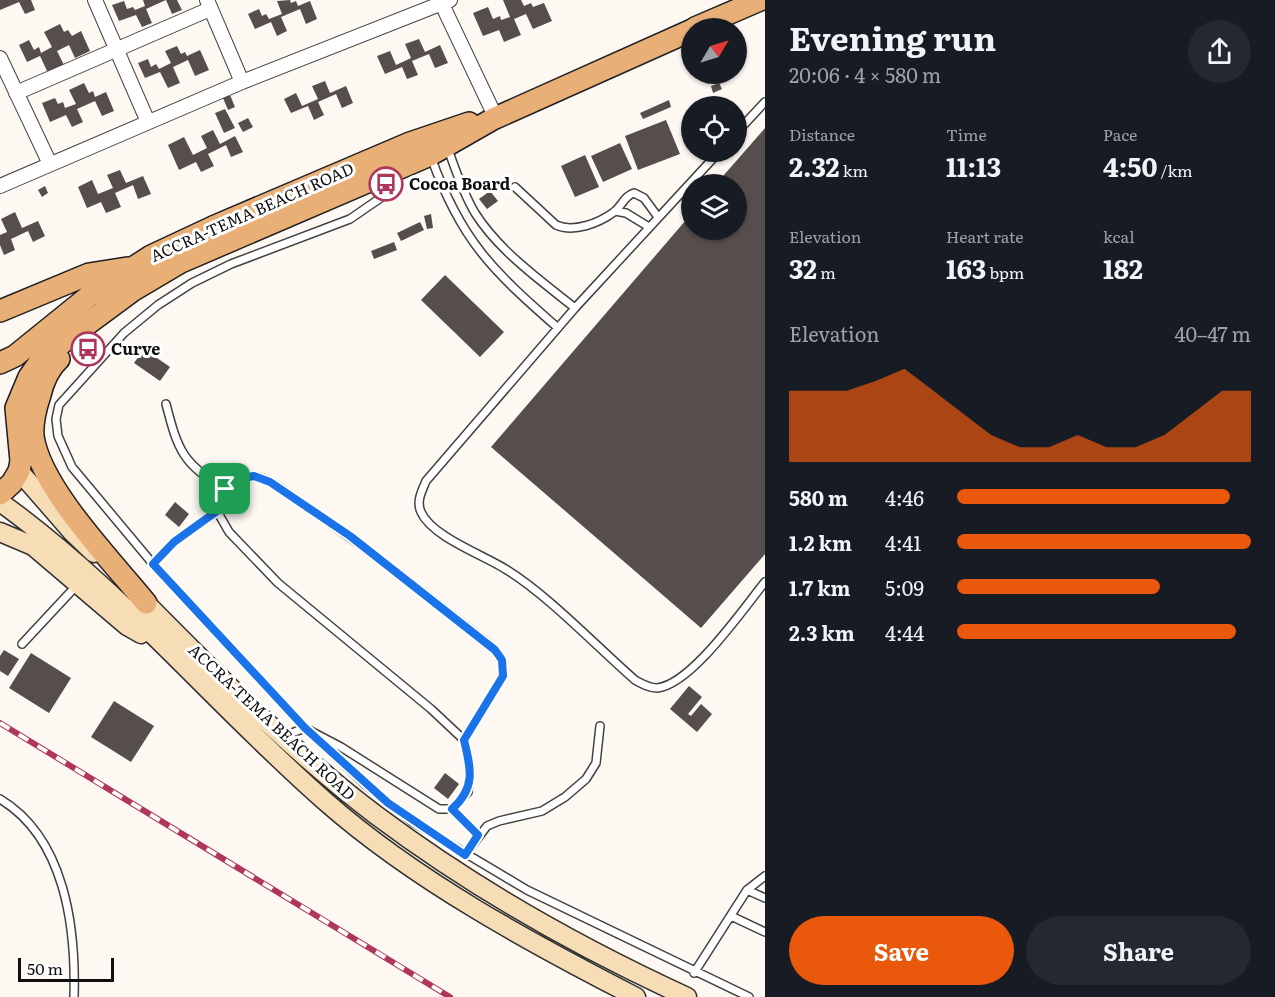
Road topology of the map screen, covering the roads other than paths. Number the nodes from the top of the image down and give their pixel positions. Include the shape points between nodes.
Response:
1 (95, 0) edge
2 (760, 0) edge
3 (444, 1) edge
4 (208, 5) edge
5 (718, 18) edge
6 (681, 34) edge
7 (117, 52) junction
8 (0, 58) edge
9 (242, 82) junction
10 (16, 93) junction
11 (765, 102) edge
12 (494, 119) junction
13 (747, 121) edge
14 (148, 122) junction
15 (439, 151) junction
16 (710, 162) edge
17 (50, 164) junction
18 (407, 164) junction
19 (0, 186) edge
20 (515, 187) dead end
21 (615, 211) junction
22 (658, 217) junction
23 (649, 226) junction
24 (130, 268) junction
25 (107, 308) junction
26 (575, 308) junction
27 (0, 311) edge
28 (558, 328) junction
29 (0, 363) edge
30 (166, 404) dead end
31 (0, 432) edge
32 (19, 463) junction
33 (225, 489) junction
34 (0, 494) edge
35 (0, 502) edge
36 (217, 511) junction
37 (0, 532) edge
38 (153, 564) junction
39 (765, 582) edge
40 (79, 583) junction
41 (146, 603) junction
42 (22, 644) dead end
43 (163, 646) junction
44 (600, 726) dead end
45 (305, 728) junction
46 (284, 736) junction
47 (464, 740) junction
48 (269, 750) junction
49 (0, 799) edge
50 (452, 809) junction
51 (478, 835) junction
52 (465, 855) junction
53 (765, 876) edge
54 (747, 891) junction
55 (765, 898) edge
56 (730, 916) junction
57 (765, 932) edge
58 (694, 973) junction
59 (74, 997) edge
60 (636, 997) edge
61 (687, 997) edge
62 (749, 997) edge

1 - 7 street
2 - 5 main road, ACCRA-TEMA BEACH ROAD
3 - 9 street
3 - 12 street
4 - 7 street
4 - 9 street
6 - 12 main road, ACCRA-TEMA BEACH ROAD
7 - 10 street
7 - 14 street
8 - 10 street
9 - 14 street
10 - 17 street
11 - 13 lane
12 - 15 main road, ACCRA-TEMA BEACH ROAD
12 - 24 main road, ACCRA-TEMA BEACH ROAD via 472,122 410,143 213,227
14 - 17 street
15 - 18 main road, ACCRA-TEMA BEACH ROAD
15 - 26 lane via 489,232
15 - 28 lane via 445,196 469,239 515,290
16 - 22 lane
17 - 19 street
18 - 25 main road, ACCRA-TEMA BEACH ROAD via 181,262
18 - 38 lane via 382,197 350,219 231,264 158,305 124,333 59,405 58,436 72,467
20 - 21 lane via 564,228 579,227
21 - 22 lane via 626,196 634,193 644,198
21 - 23 lane
22 - 23 lane
23 - 26 lane
24 - 27 main road via 88,274
24 - 29 main road, ACCRA-TEMA BEACH ROAD via 15,356
25 - 32 main road, ACCRA-TEMA BEACH ROAD via 39,363 29,377 16,408
25 - 41 main road via 56,362 44,381 33,436 46,472 69,508
26 - 28 lane
28 - 39 lane via 426,481 419,497 426,518 453,540 520,579 635,680 655,688 681,680 691,671
30 - 33 lane via 174,435 185,456 198,472
31 - 32 main road
32 - 34 main road via 12,483
32 - 41 main road, ACCRA-TEMA BEACH ROAD via 73,533
33 - 36 lane
33 - 47 lane via 238,479 254,476 270,482 350,536 495,650 502,660 503,676
35 - 43 main road via 74,559
36 - 38 lane via 174,542
36 - 47 lane via 229,532 278,583
37 - 40 main road via 33,546
38 - 45 lane
40 - 42 lane
40 - 43 main road via 127,626
41 - 46 main road, ACCRA-TEMA BEACH ROAD
43 - 48 main road
44 - 51 lane via 596,763 586,780 542,811 499,820
45 - 46 lane
45 - 50 lane via 439,809
45 - 52 lane via 388,803
46 - 48 main road
46 - 61 main road, ACCRA-TEMA BEACH ROAD via 378,816 483,887 560,934
47 - 50 lane via 470,766 468,792
48 - 60 main road via 329,805 426,876 542,948
49 - 59 lane via 16,809 42,840 61,878 70,932
50 - 51 lane
51 - 52 lane
52 - 58 lane
53 - 54 lane
54 - 55 lane
54 - 56 lane
56 - 57 lane
56 - 58 lane
58 - 62 lane

